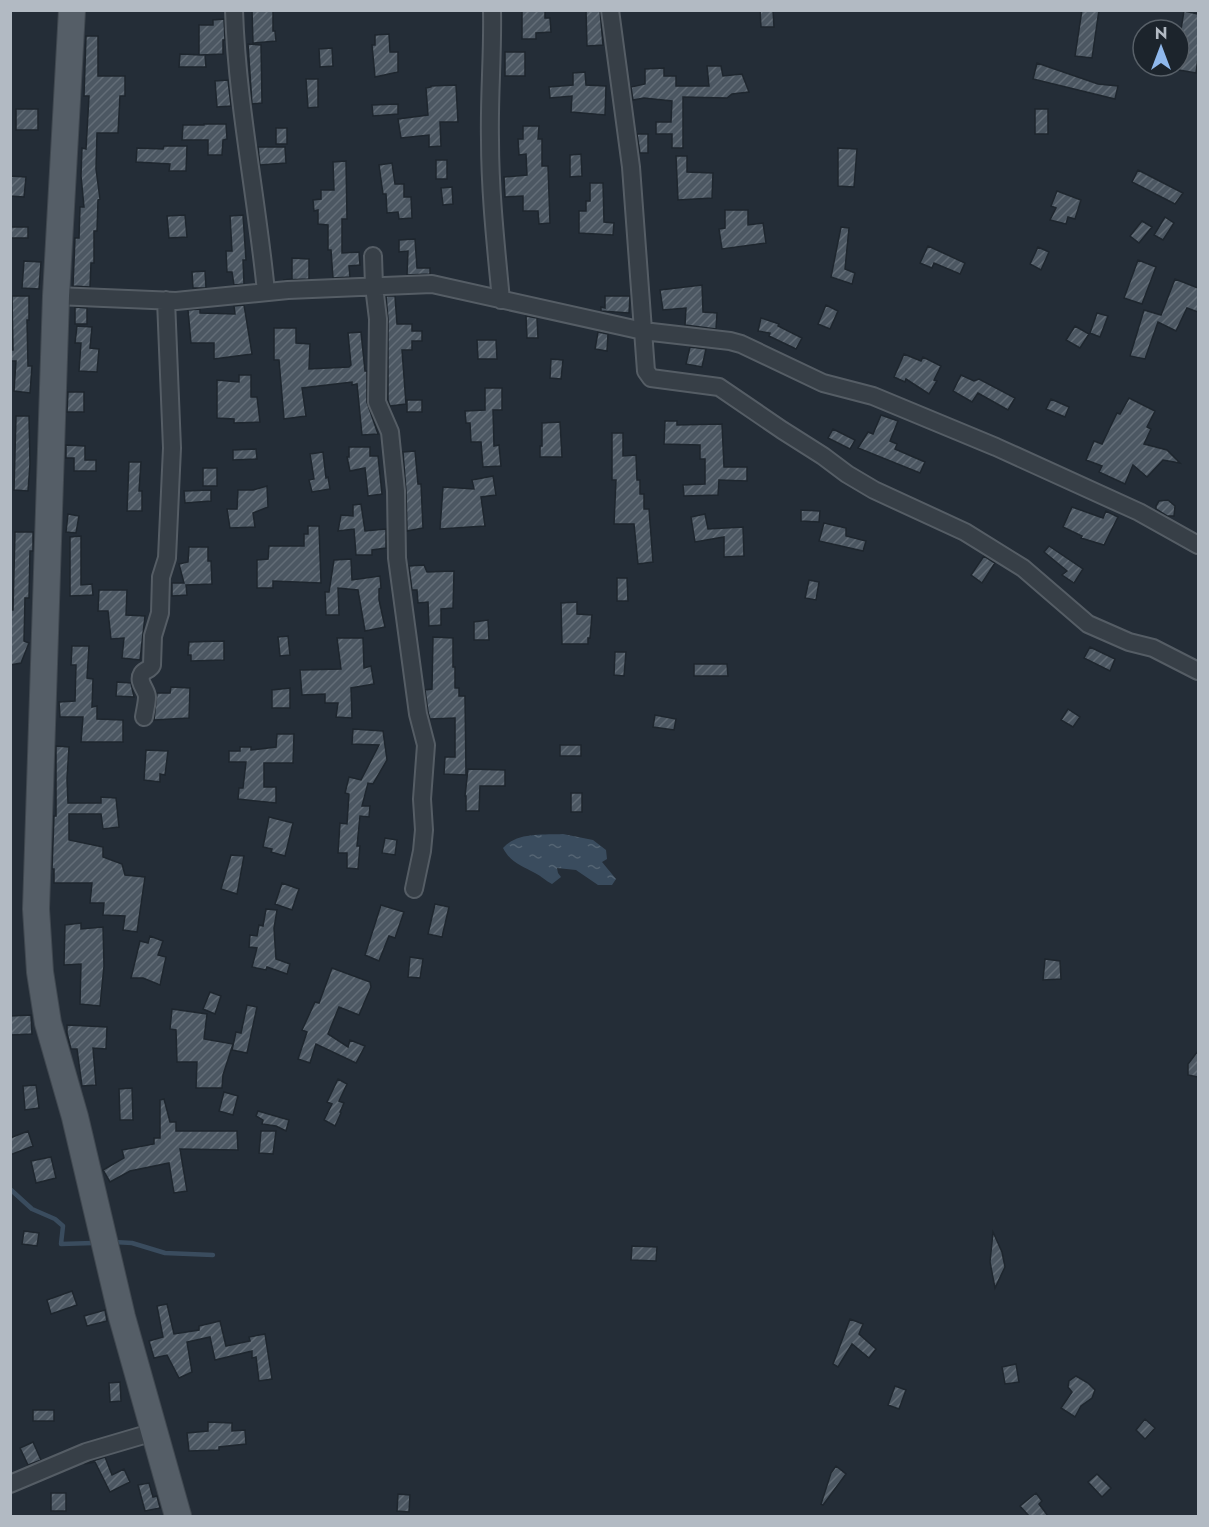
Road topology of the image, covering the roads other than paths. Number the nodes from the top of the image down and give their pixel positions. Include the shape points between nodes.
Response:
1 (72, 10) edge
2 (234, 10) edge
3 (492, 10) edge
4 (610, 10) edge
5 (373, 256) dead end
6 (374, 286) junction
7 (266, 292) junction
8 (56, 296) junction
9 (166, 300) junction
10 (501, 300) junction
11 (643, 331) junction
12 (1198, 545) edge
13 (1198, 670) edge
14 (144, 717) dead end
15 (414, 889) dead end
16 (154, 1432) junction
17 (10, 1484) edge
18 (178, 1516) edge

1 - 8 main road
2 - 7 street
3 - 10 street via 489,139
4 - 11 street via 631,167
5 - 6 street
6 - 7 street
6 - 10 street via 432,284
6 - 15 street via 378,319 377,402 390,432 397,558 418,714 426,745 424,830
7 - 9 street
8 - 9 street
8 - 16 main road via 36,909 40,972 48,1023
9 - 14 street via 172,405 170,502 167,558 161,577 152,665 141,676 147,696
10 - 11 street
11 - 12 street via 741,344 823,383 873,396 996,447 1139,512
11 - 13 street via 646,371 651,378 719,387 847,474 965,531 1023,568 1088,624
16 - 17 street via 86,1452
16 - 18 main road

